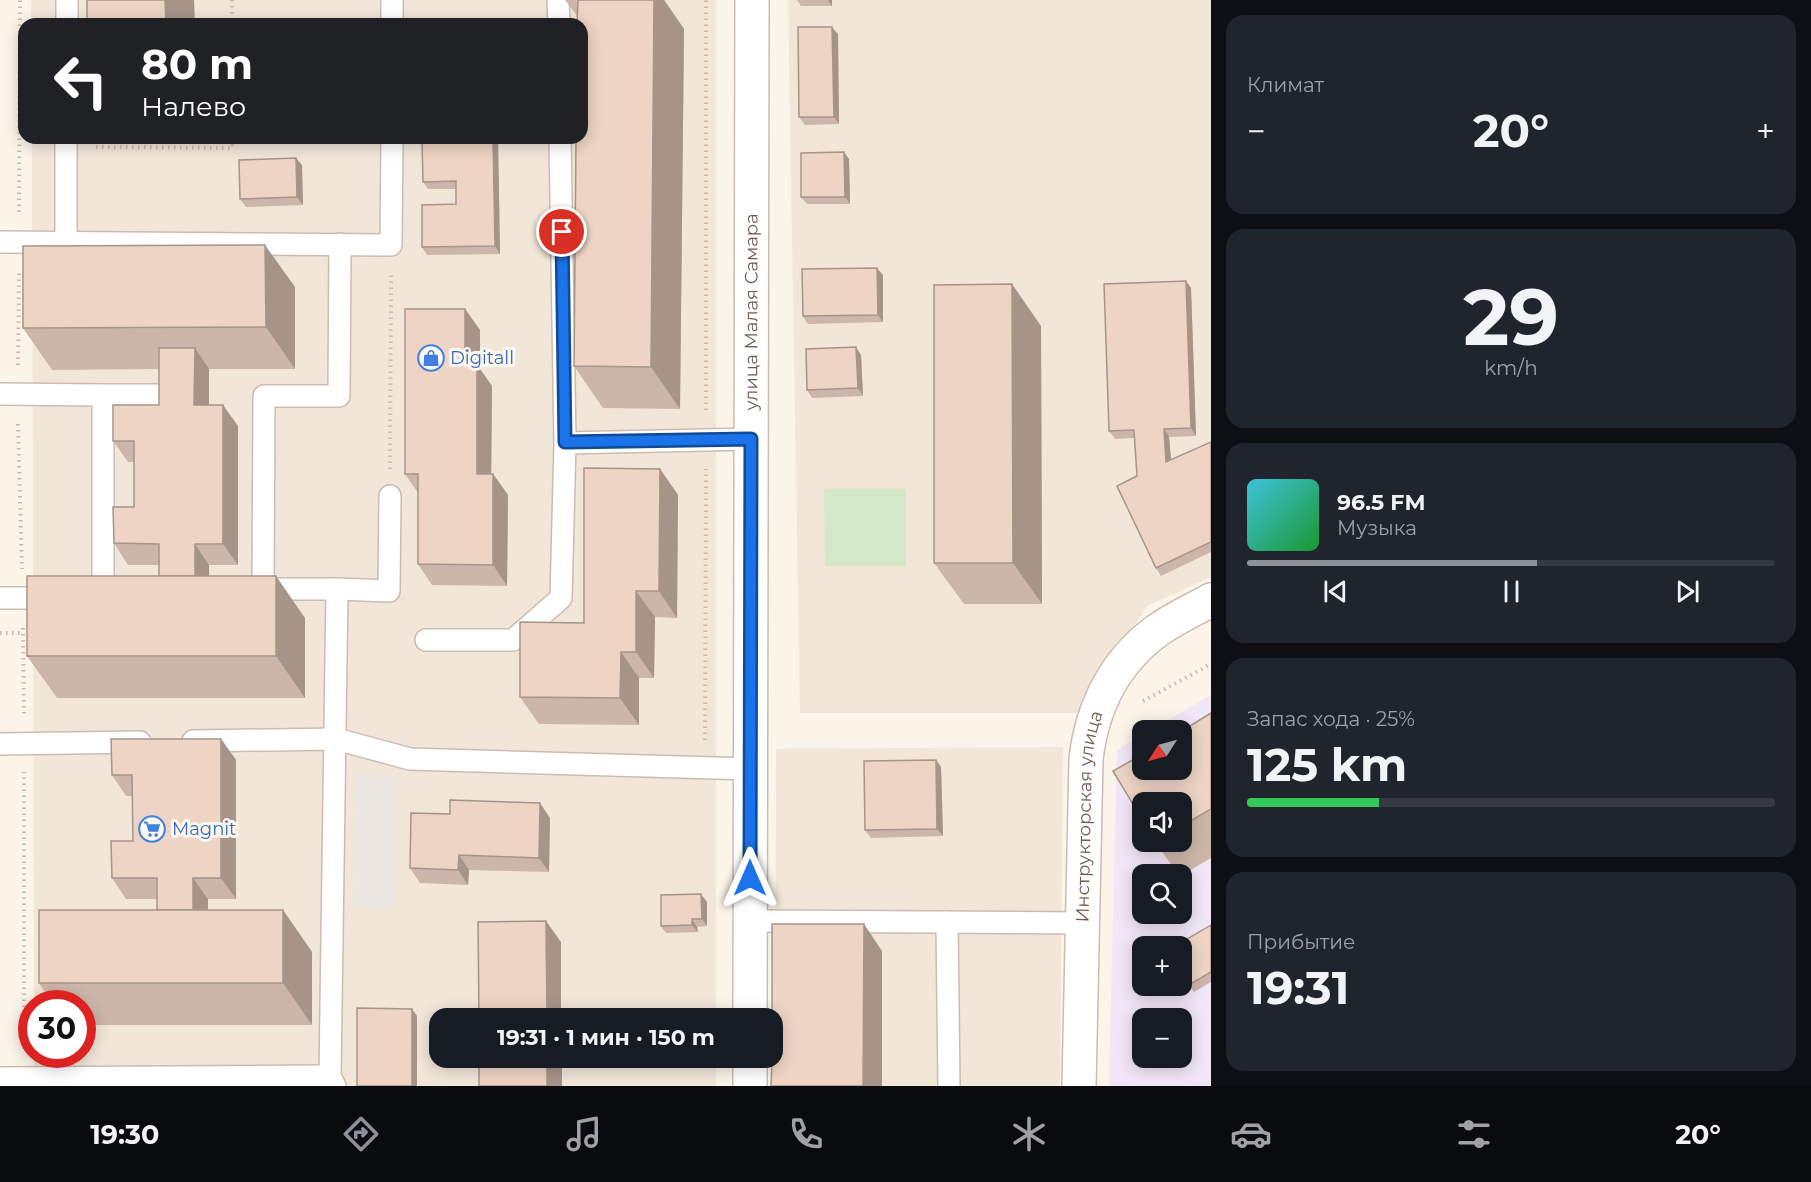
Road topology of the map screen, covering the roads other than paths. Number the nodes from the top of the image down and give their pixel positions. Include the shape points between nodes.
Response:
1 (67, 0) edge
2 (392, 0) edge
3 (558, 0) edge
4 (752, 0) edge
5 (67, 18) edge
6 (392, 18) edge
7 (559, 18) edge
8 (66, 144) edge
9 (392, 144) edge
10 (560, 144) edge
11 (9, 242) edge
12 (66, 243) junction
13 (340, 244) junction
14 (9, 394) edge
15 (103, 395) junction
16 (156, 395) edge
17 (751, 439) junction
18 (565, 442) junction
19 (390, 496) road end
20 (337, 590) junction
21 (0, 598) edge
22 (103, 598) junction
23 (125, 598) edge
24 (1211, 600) edge
25 (426, 640) dead end
26 (336, 739) junction
27 (0, 744) edge
28 (750, 770) junction
29 (750, 921) junction
30 (947, 922) junction
31 (1082, 923) junction
32 (750, 1008) edge
33 (750, 1068) edge
34 (0, 1078) edge
35 (182, 1081) edge
36 (332, 1081) edge
37 (750, 1086) edge
38 (949, 1086) edge
39 (1079, 1086) edge

1 - 5 lane
2 - 6 lane
3 - 7 lane
4 - 17 street, улица Малая Самара
8 - 12 lane
9 - 13 lane via 391,244
10 - 18 lane
11 - 12 lane
12 - 13 lane
13 - 20 lane via 339,396 264,396 263,589
14 - 15 lane
15 - 16 lane
15 - 22 lane
17 - 18 lane
17 - 28 street, улица Малая Самара
18 - 25 lane via 561,598 513,640
19 - 20 lane via 389,591
20 - 26 lane
21 - 22 lane
22 - 23 lane
24 - 31 street, Инструкторская улица via 1159,629 1140,646 1113,678 1097,709 1086,759
26 - 27 lane
26 - 28 lane via 410,759
26 - 36 lane
28 - 29 street, улица Малая Самара
29 - 30 lane
29 - 32 street, улица Малая Самара
30 - 31 lane
30 - 38 lane
31 - 39 street, Инструкторская улица
33 - 37 street
34 - 35 lane
35 - 36 lane

